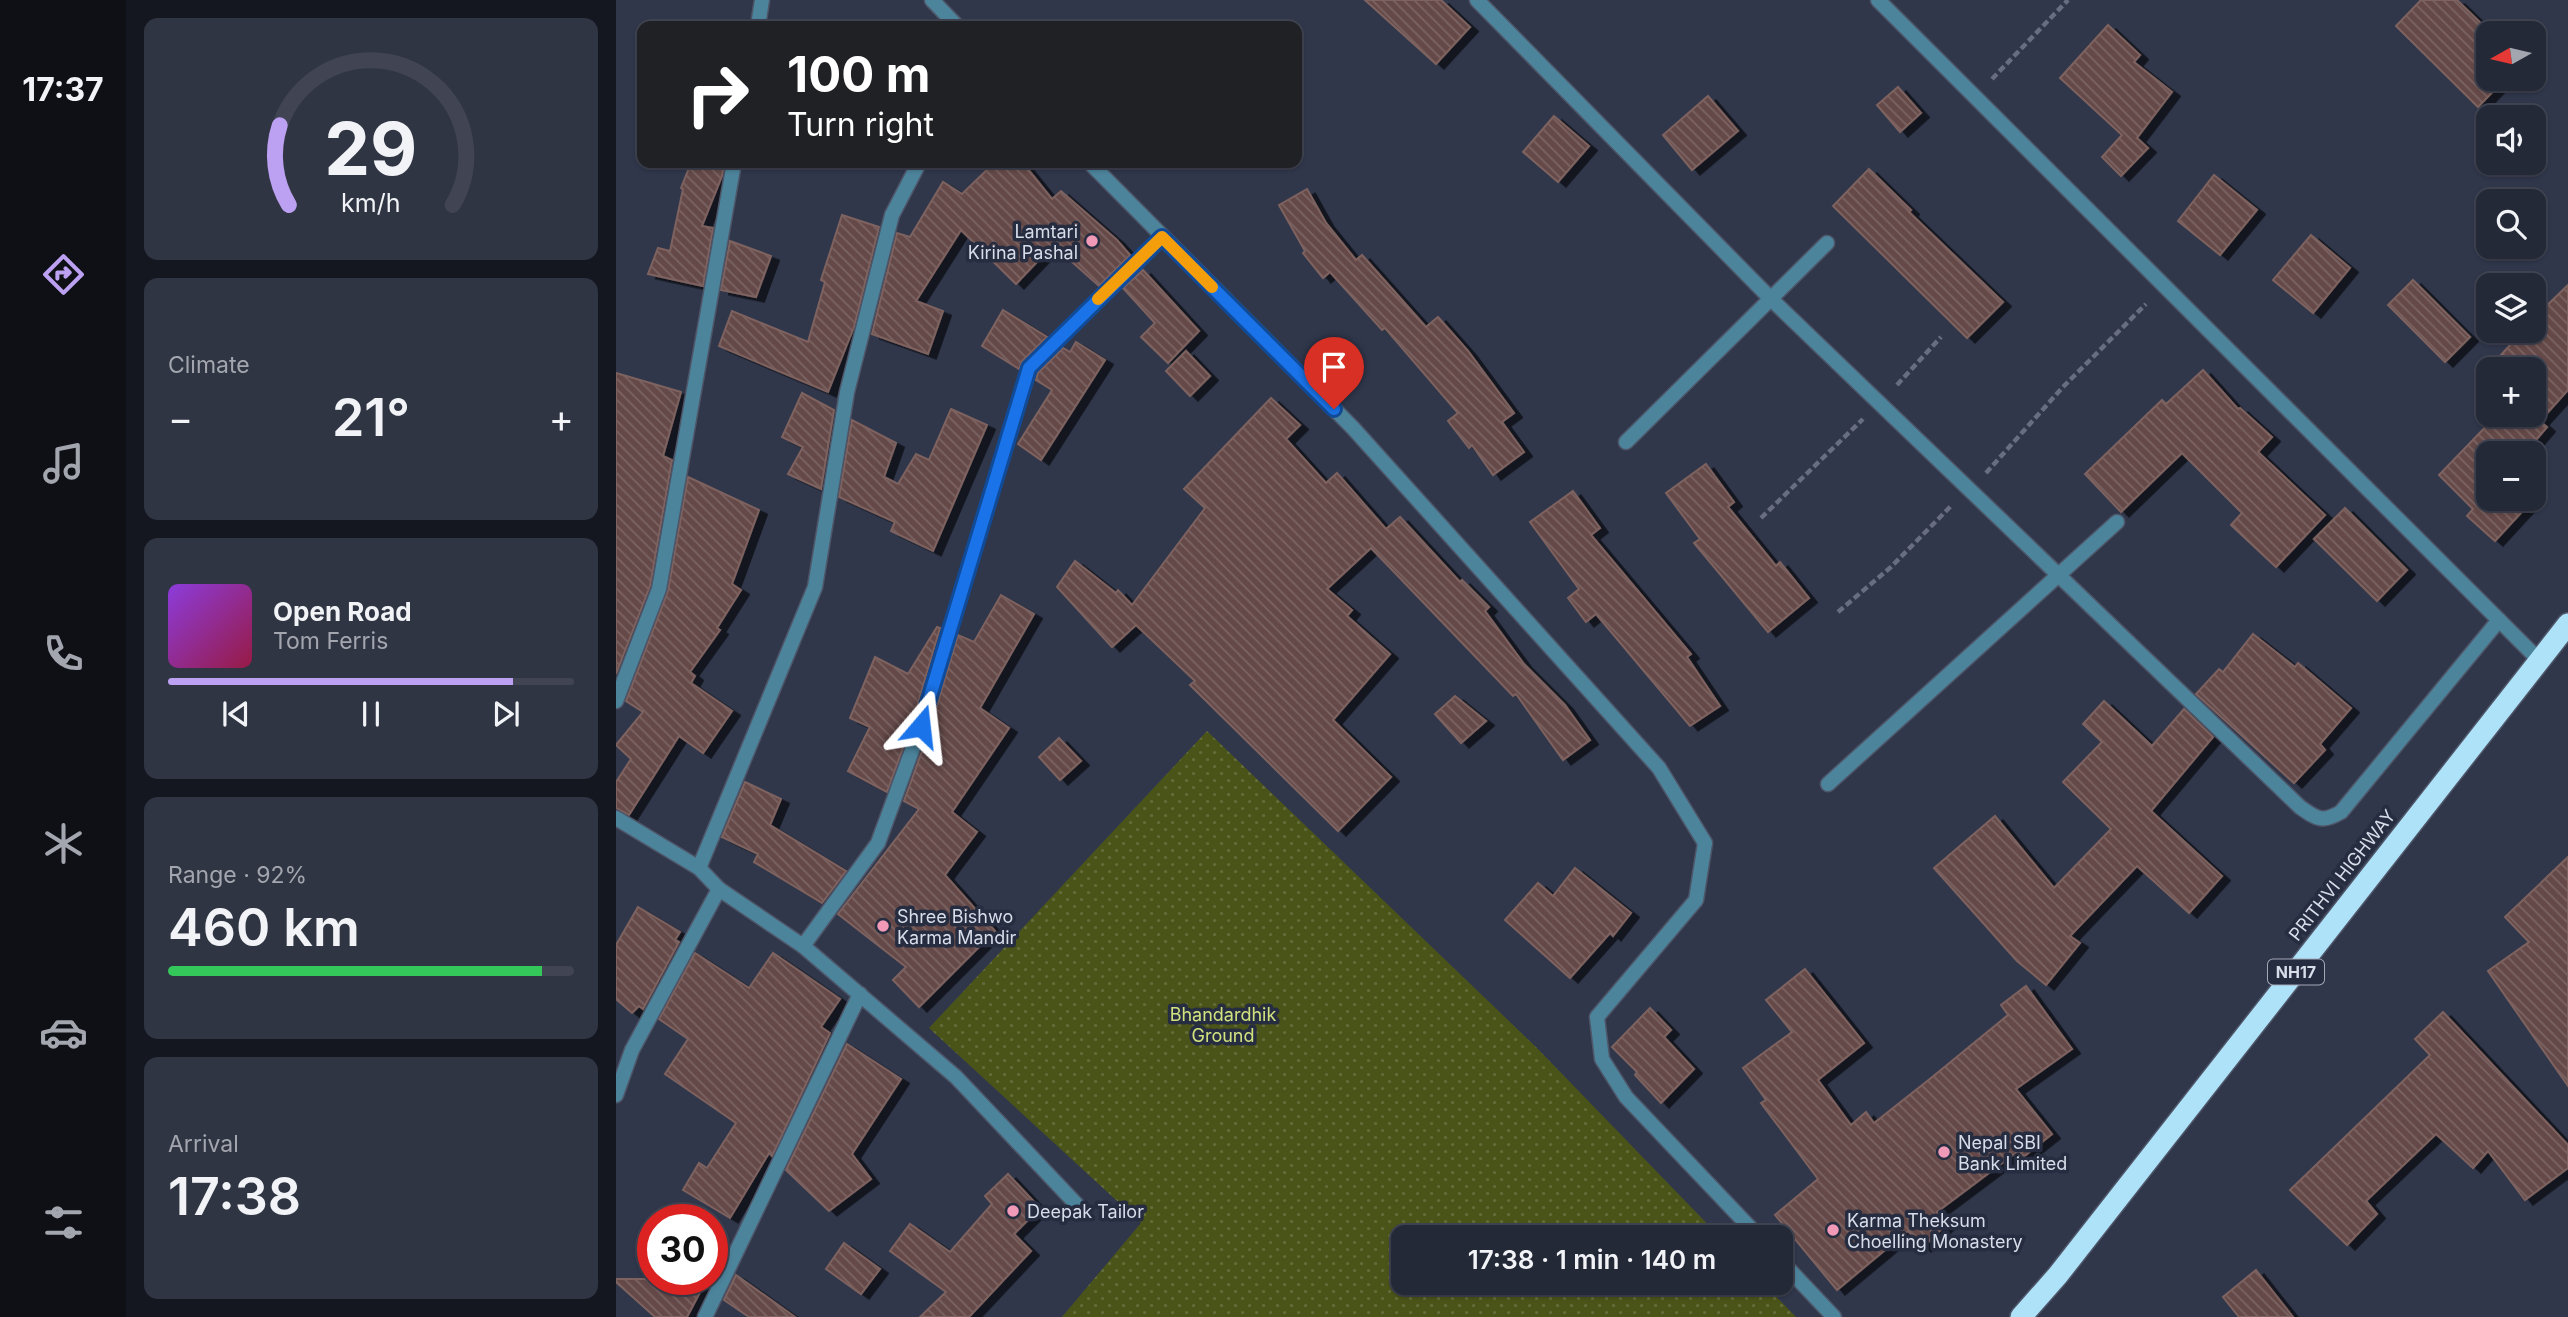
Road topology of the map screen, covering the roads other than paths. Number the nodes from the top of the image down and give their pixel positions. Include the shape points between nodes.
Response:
1 (762, 0) edge
2 (932, 0) edge
3 (1477, 0) edge
4 (1878, 0) edge
5 (759, 21) edge
6 (952, 21) edge
7 (733, 168) edge
8 (916, 168) edge
9 (1095, 168) edge
10 (1162, 237) junction
11 (1827, 243) dead end
12 (1771, 299) junction
13 (1626, 442) dead end
14 (2117, 522) dead end
15 (2060, 576) junction
16 (2499, 620) junction
17 (2568, 624) edge
18 (2539, 660) junction
19 (616, 701) edge
20 (1828, 784) dead end
21 (616, 818) edge
22 (699, 868) junction
23 (719, 890) junction
24 (803, 946) junction
25 (860, 994) junction
26 (616, 1095) edge
27 (1079, 1207) dead end
28 (1748, 1225) edge
29 (1793, 1274) edge
30 (705, 1317) edge
31 (1834, 1317) edge
32 (2021, 1317) edge

1 - 5 street
2 - 6 street
3 - 12 street
4 - 16 street
7 - 19 street via 659,589
8 - 22 street via 892,215 847,391 815,587
9 - 10 street
10 - 24 street via 1029,368 921,726 878,843
10 - 28 street via 1353,428 1659,768 1705,843 1696,900 1597,1017 1602,1059 1626,1097
11 - 12 street
12 - 13 street
12 - 15 street
14 - 15 street
15 - 16 street via 2300,807 2317,818 2329,819 2341,812
15 - 20 street
16 - 18 street
17 - 18 highway, PRITHVI HIGHWAY / NH17
18 - 32 highway, PRITHVI HIGHWAY / NH17
21 - 22 street
22 - 23 street
23 - 24 street
23 - 26 street via 632,1050
24 - 25 street
25 - 27 street via 956,1077
25 - 30 street
29 - 31 street

